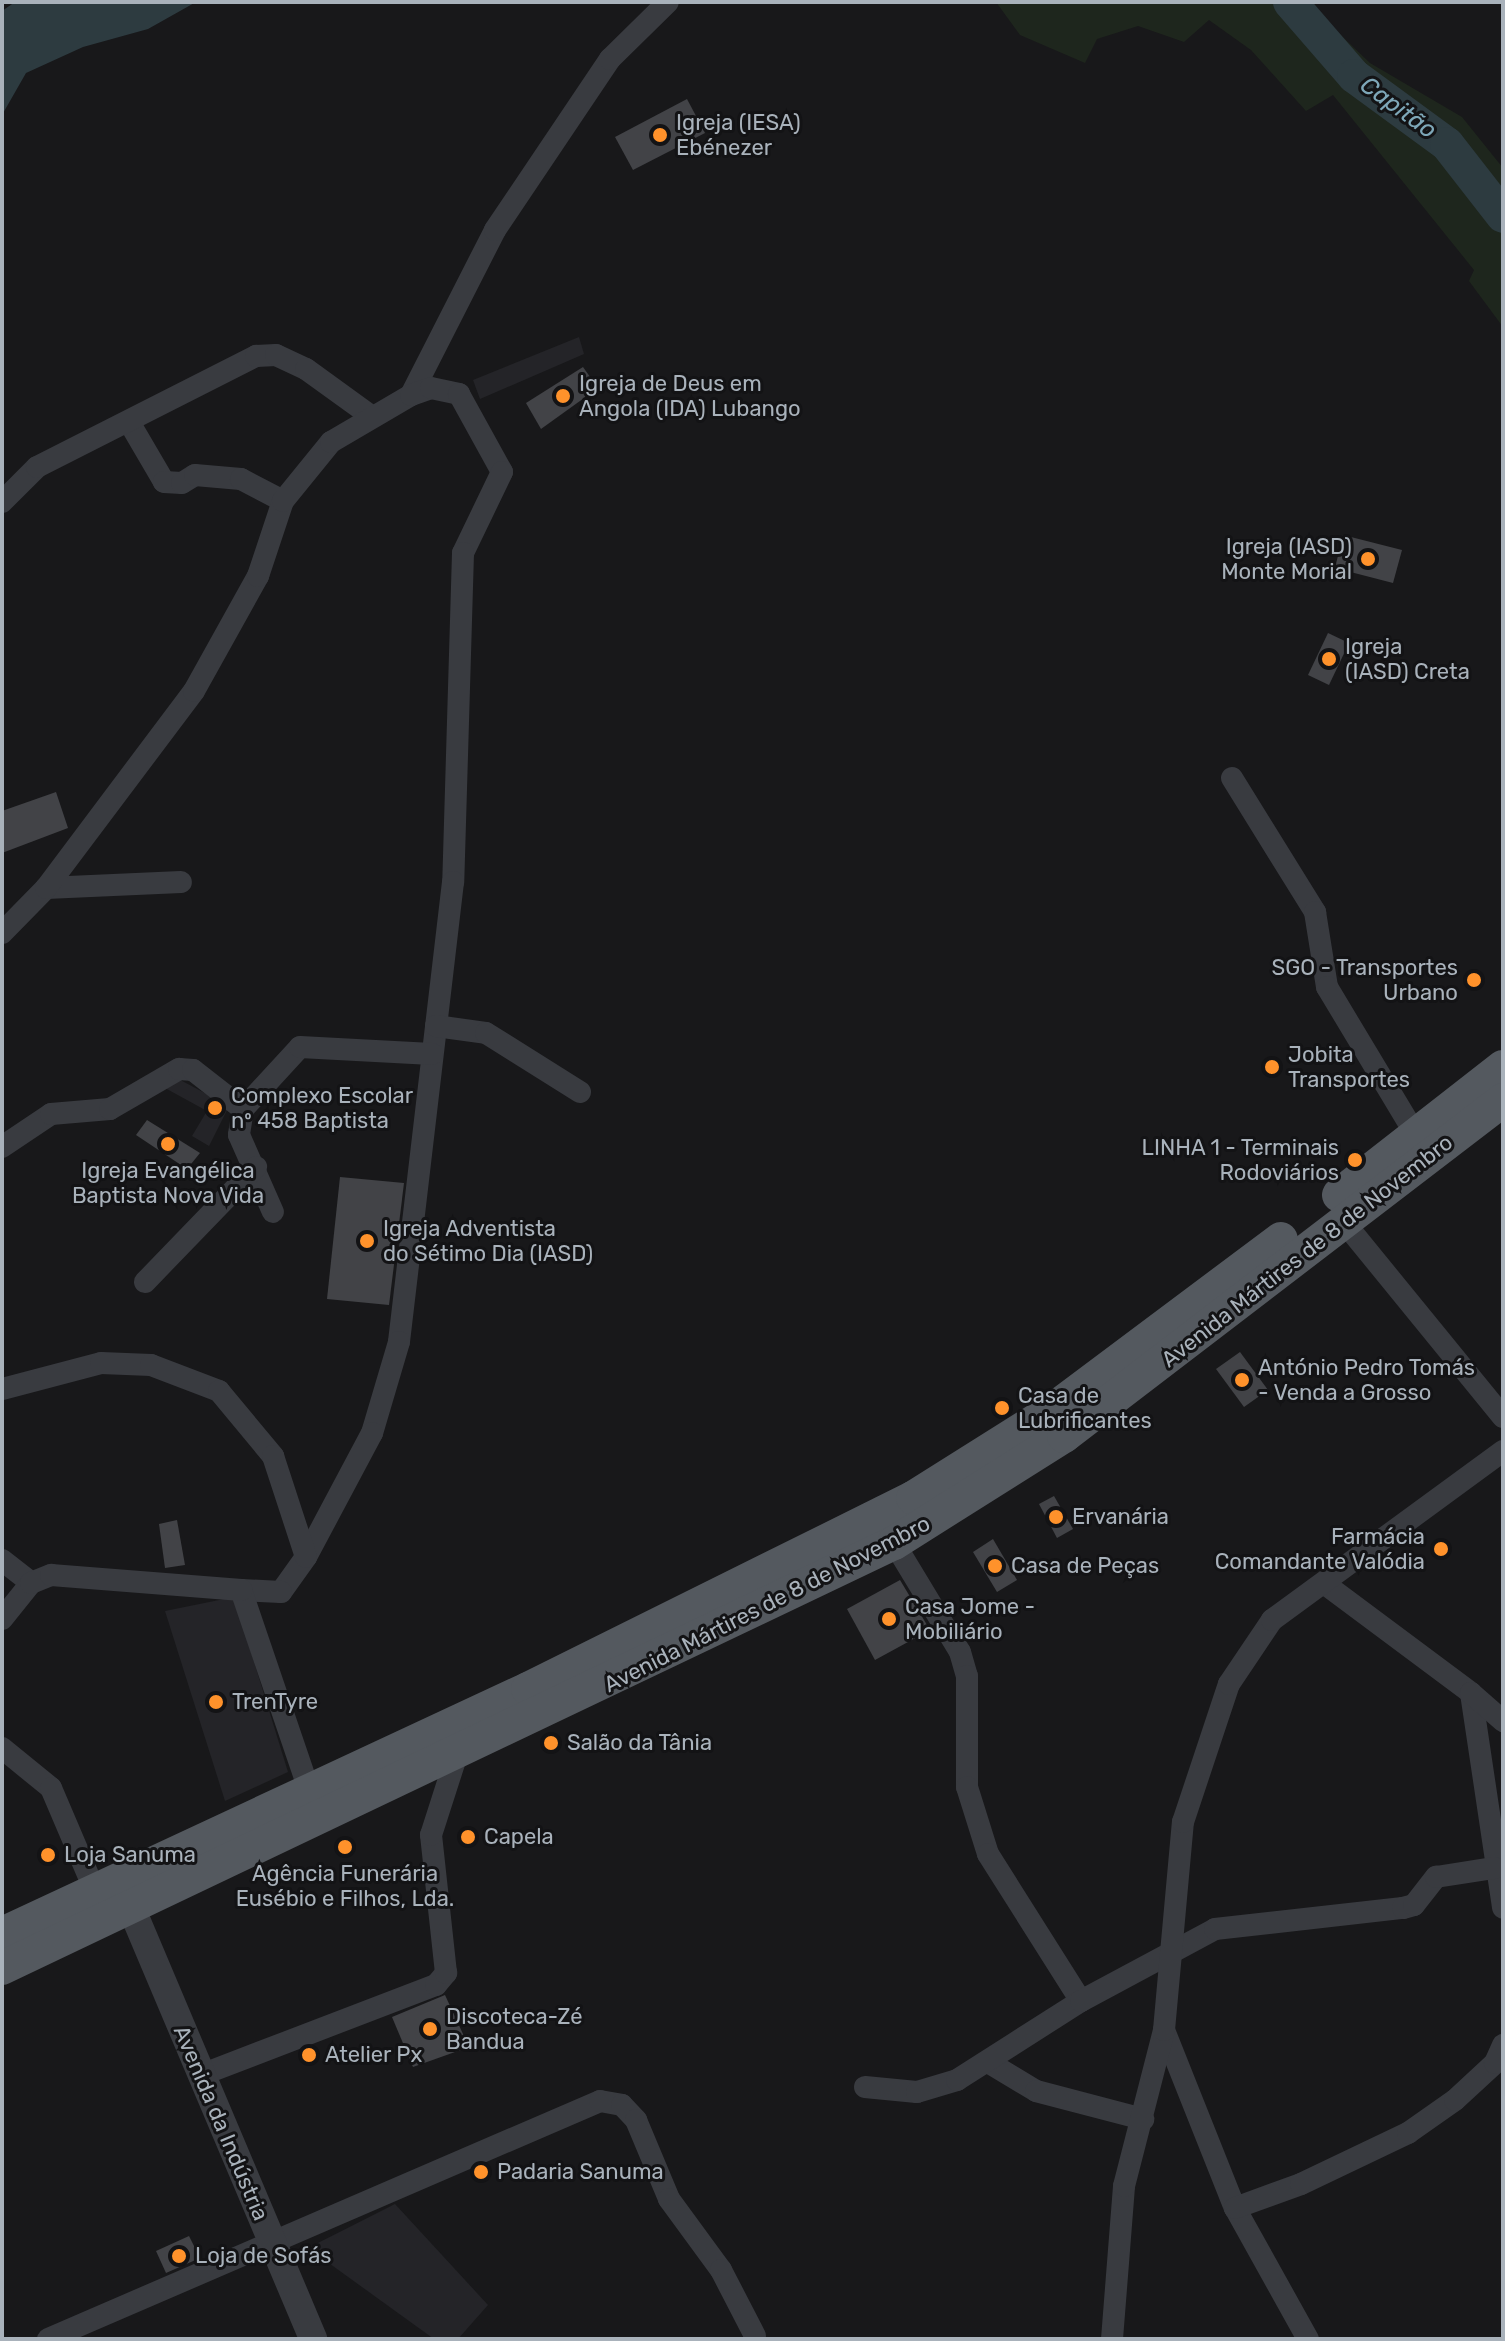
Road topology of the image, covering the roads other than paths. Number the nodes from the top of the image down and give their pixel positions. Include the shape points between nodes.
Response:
1 (668, 2) edge
2 (411, 395) junction
3 (371, 416) junction
4 (129, 422) junction
5 (283, 501) junction
6 (2, 502) edge
7 (1232, 778) dead end
8 (181, 882) dead end
9 (46, 888) junction
10 (2, 933) edge
11 (436, 1026) junction
12 (432, 1054) junction
13 (1503, 1067) edge
14 (580, 1092) dead end
15 (1503, 1100) edge
16 (243, 1109) junction
17 (1416, 1135) junction
18 (2, 1147) edge
19 (256, 1167) junction
20 (273, 1212) dead end
21 (1343, 1221) junction
22 (145, 1282) dead end
23 (2, 1389) edge
24 (1503, 1417) edge
25 (1503, 1451) edge
26 (894, 1543) junction
27 (306, 1557) junction
28 (2, 1560) edge
29 (31, 1583) junction
30 (1325, 1584) junction
31 (241, 1590) junction
32 (2, 1619) edge
33 (1471, 1693) junction
34 (1503, 1721) edge
35 (2, 1748) edge
36 (457, 1754) junction
37 (309, 1790) junction
38 (1494, 1868) junction
39 (95, 1891) junction
40 (130, 1905) junction
41 (1503, 1908) edge
42 (2, 1934) edge
43 (1170, 1951) junction
44 (2, 1968) edge
45 (1081, 2001) junction
46 (1164, 2030) junction
47 (1503, 2045) edge
48 (988, 2062) junction
49 (201, 2075) junction
50 (865, 2087) dead end
51 (1143, 2119) junction
52 (1235, 2208) junction
53 (271, 2243) junction
54 (755, 2336) dead end
55 (48, 2339) edge
56 (313, 2339) edge
57 (1112, 2339) edge
58 (1308, 2339) edge

1 - 2 street via 610,59 495,230
2 - 3 street
2 - 11 street via 431,388 459,394 502,472 463,553 453,882
3 - 4 street via 276,355 220,370
3 - 5 street via 331,442
4 - 5 street via 164,482 182,483 195,475 241,479
4 - 6 street via 37,467
5 - 9 street via 258,576 221,651
7 - 17 street via 1315,912 1327,987
8 - 9 street
9 - 10 street
11 - 12 street
11 - 14 street via 486,1033
12 - 16 street via 300,1047
12 - 27 street via 399,1342 372,1433
13 - 17 main road, Avenida Mártires de 8 de Novembro
15 - 21 main road, Avenida Mártires de 8 de Novembro
16 - 18 street via 193,1070 179,1069 110,1109 51,1114
16 - 19 street via 239,1135
17 - 37 main road, Avenida Mártires de 8 de Novembro via 1074,1395 913,1498 765,1575
19 - 20 street
19 - 22 street
21 - 24 street
21 - 26 main road, Avenida Mártires de 8 de Novembro via 1064,1436
23 - 27 street via 101,1363 151,1365 219,1391 273,1456
25 - 30 street
26 - 36 main road, Avenida Mártires de 8 de Novembro
26 - 45 street via 960,1652 967,1676 967,1787 988,1854
27 - 31 street via 281,1592
28 - 29 street
29 - 31 street via 51,1575 97,1575
29 - 32 street
30 - 33 street
30 - 43 street via 1272,1620 1229,1684 1183,1822
31 - 37 street
33 - 34 street
33 - 38 street
35 - 39 street via 51,1788
36 - 40 main road, Avenida Mártires de 8 de Novembro
36 - 49 street via 431,1835 446,1973 436,1985
37 - 39 main road, Avenida Mártires de 8 de Novembro
38 - 41 street
38 - 43 street via 1436,1877 1414,1905 1251,1922 1215,1929
39 - 42 main road, Avenida Mártires de 8 de Novembro
40 - 44 main road, Avenida Mártires de 8 de Novembro
40 - 49 street, Avenida da Indústria
43 - 45 street
43 - 46 street
45 - 48 street
46 - 51 street
46 - 52 street
47 - 52 street via 1495,2063 1408,2133 1301,2184
48 - 50 street via 936,2089
48 - 51 street via 1036,2091
49 - 53 street, Avenida da Indústria
51 - 57 street via 1124,2186
52 - 58 street
53 - 54 street via 600,2101 622,2105 636,2120 669,2199 721,2270
53 - 55 street
53 - 56 street, Avenida da Indústria

